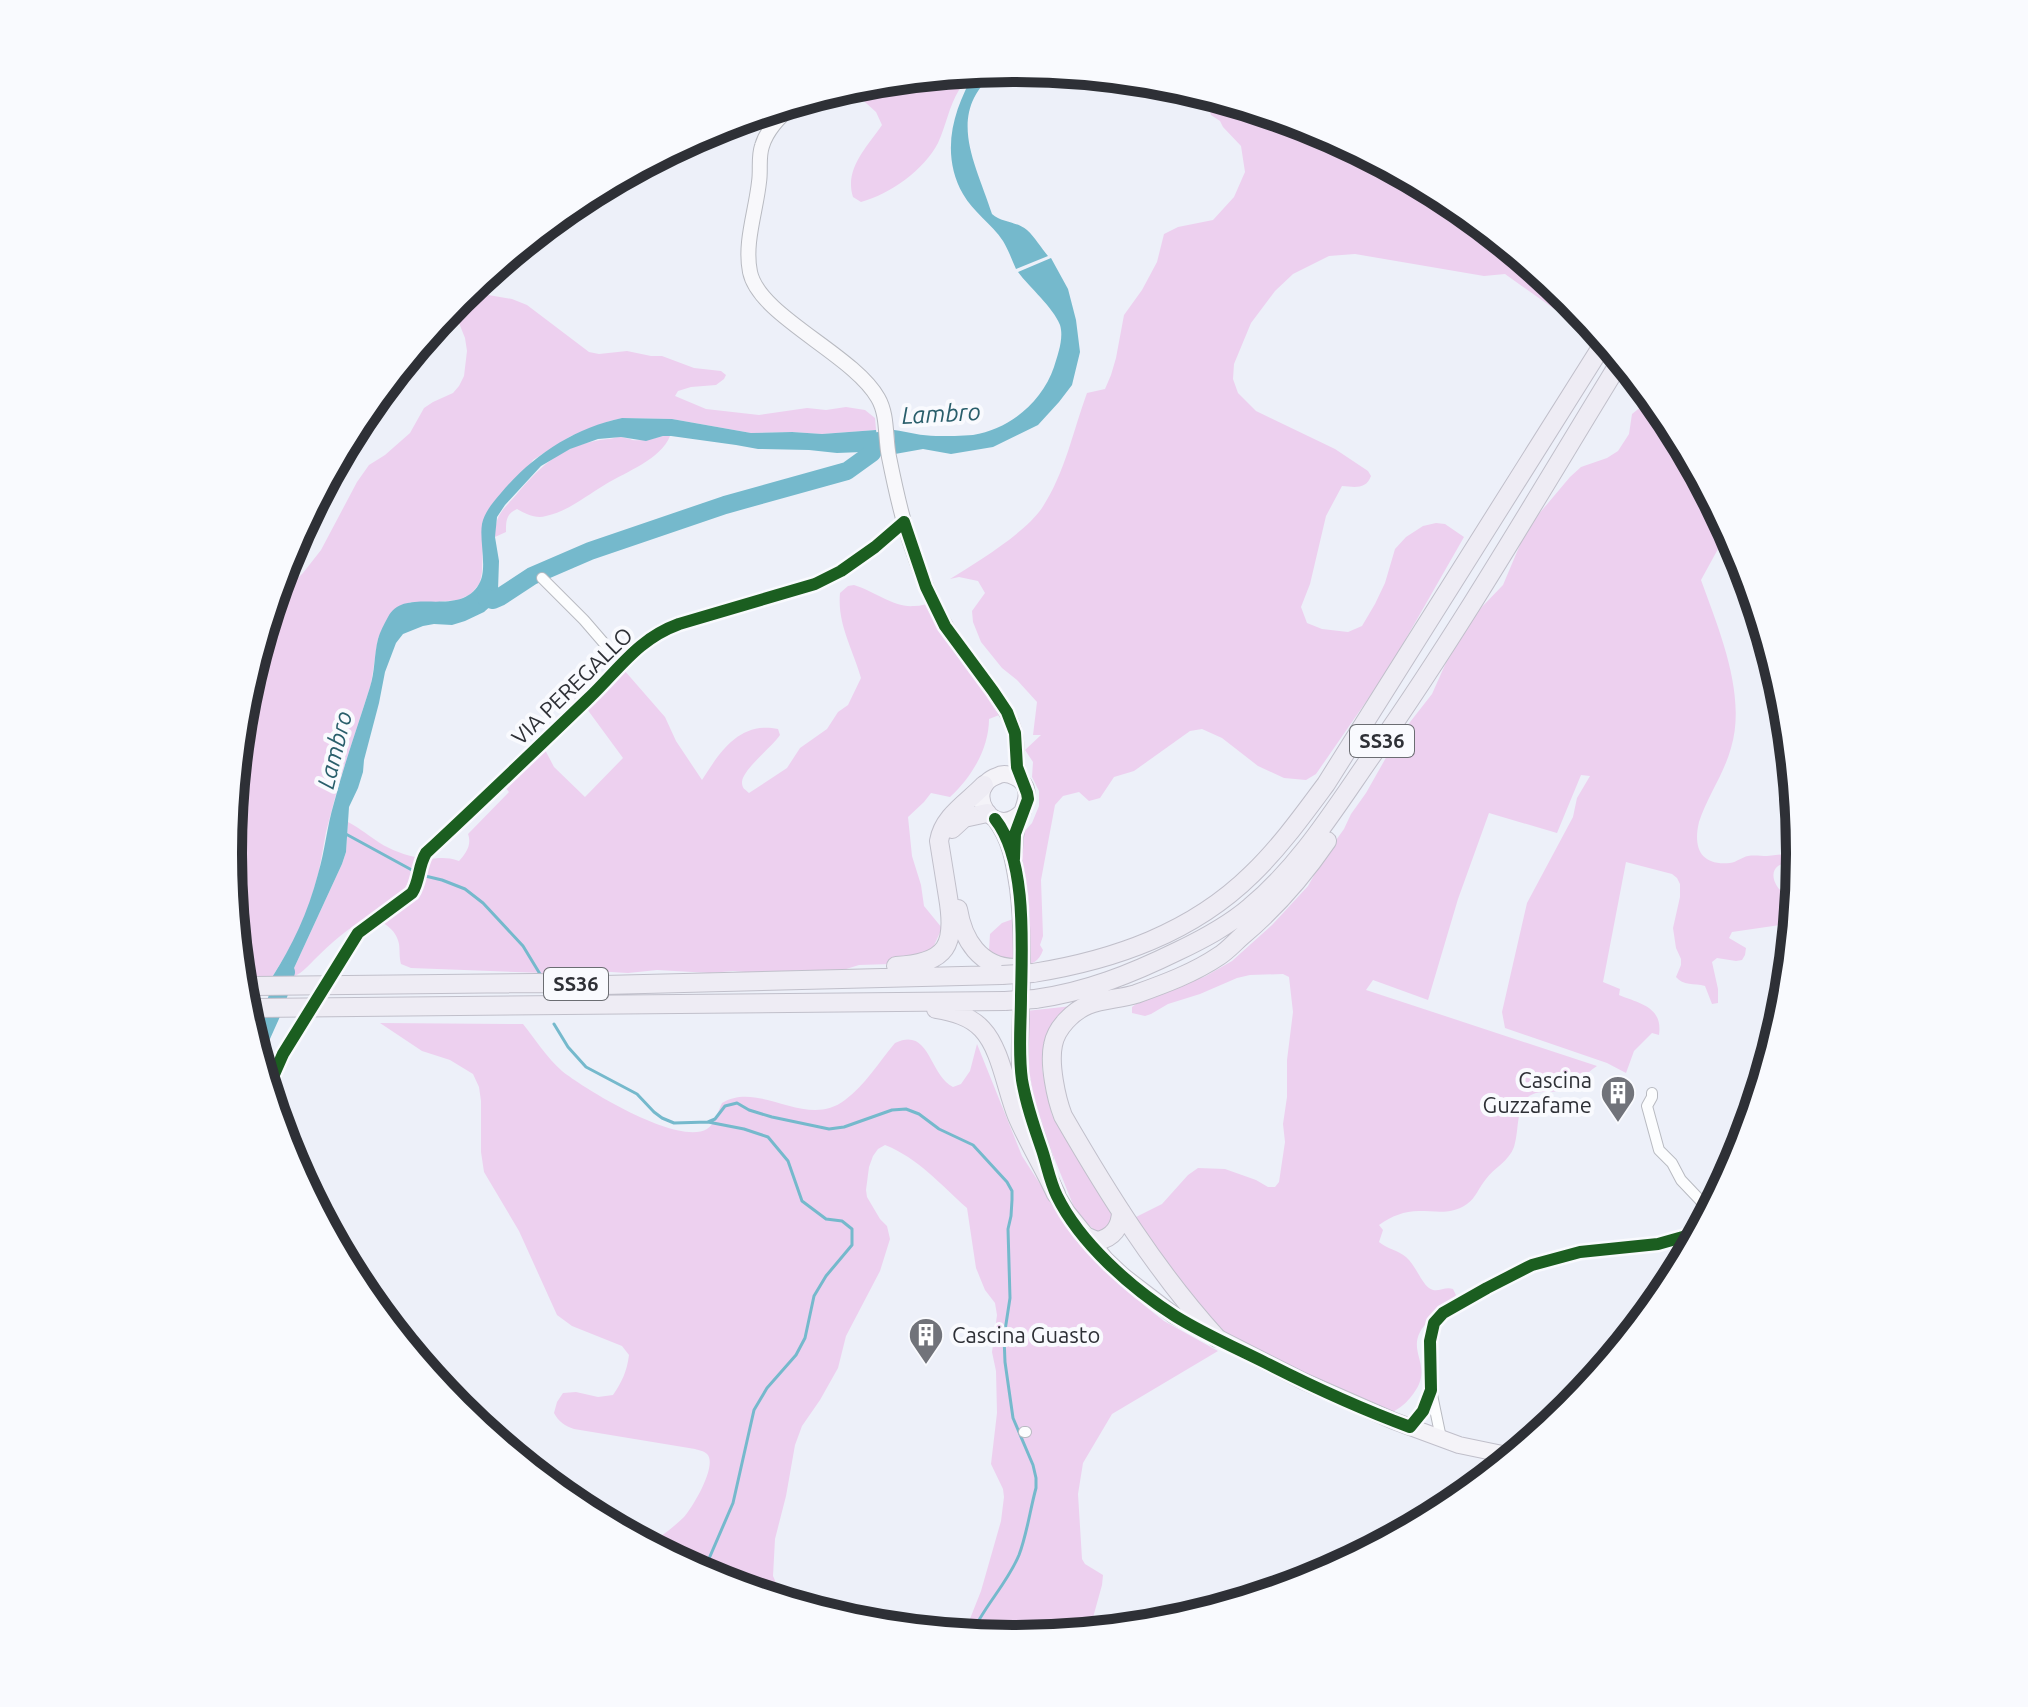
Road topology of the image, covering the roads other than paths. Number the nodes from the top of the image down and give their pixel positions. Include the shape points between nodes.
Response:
1 (778, 119) edge
2 (1599, 351) edge
3 (1615, 370) edge
4 (904, 522) junction
5 (542, 578) dead end
6 (622, 664) junction
7 (1421, 686) junction
8 (1015, 733) junction
9 (991, 780) junction
10 (1022, 782) junction
11 (1023, 811) junction
12 (991, 816) junction
13 (422, 859) dead end
14 (1014, 859) junction
15 (1008, 972) junction
16 (735, 982) junction
17 (254, 986) edge
18 (658, 1003) junction
19 (258, 1008) edge
20 (1652, 1093) dead end
21 (1056, 1194) junction
22 (1702, 1203) edge
23 (1121, 1211) junction
24 (1085, 1236) junction
25 (1683, 1237) edge
26 (1217, 1338) junction
27 (1431, 1390) junction
28 (1410, 1427) junction
29 (1441, 1438) junction
30 (1499, 1453) edge

1 - 4 street via 759,161 750,274 772,306 859,374 879,400
2 - 15 highway, SS36, bridge via 1326,784 1264,862 1237,888 1166,935 1068,968
3 - 7 highway, SS36
4 - 6 street, VIA PEREGALLO via 841,571 815,584 659,631
4 - 8 street via 945,626 1007,712
5 - 6 street
6 - 13 street, VIA PEREGALLO
7 - 18 highway, SS36, bridge via 1321,829 1250,908 1226,926 1122,978 1059,996 1005,1001
7 - 23 highway via 1322,848 1253,927 1220,955 1181,976 1089,1004 1058,1030 1053,1045 1057,1102
8 - 9 street via 1012,750
8 - 10 street
9 - 10 main road via 1010,775
9 - 12 main road via 981,800
9 - 16 highway via 950,817 941,833 952,922 949,941 935,957 917,965
10 - 11 main road via 1028,799
11 - 12 main road via 1008,821
11 - 14 main road
12 - 14 main road via 1006,835
12 - 15 highway via 964,818 952,829 948,848 960,922 969,942
14 - 21 main road via 1021,947 1021,1078
15 - 16 highway, SS36
16 - 17 highway, SS36
18 - 19 highway, SS36
18 - 21 highway via 936,1009 970,1019 992,1044 1017,1115
20 - 22 street via 1647,1106 1659,1150
21 - 24 main road
23 - 24 highway via 1119,1226 1109,1236 1097,1241
23 - 26 highway via 1167,1279
24 - 26 main road via 1148,1296
25 - 27 street via 1532,1265 1443,1313 1430,1341
26 - 28 main road
27 - 28 street
27 - 29 street
28 - 29 main road
29 - 30 main road

